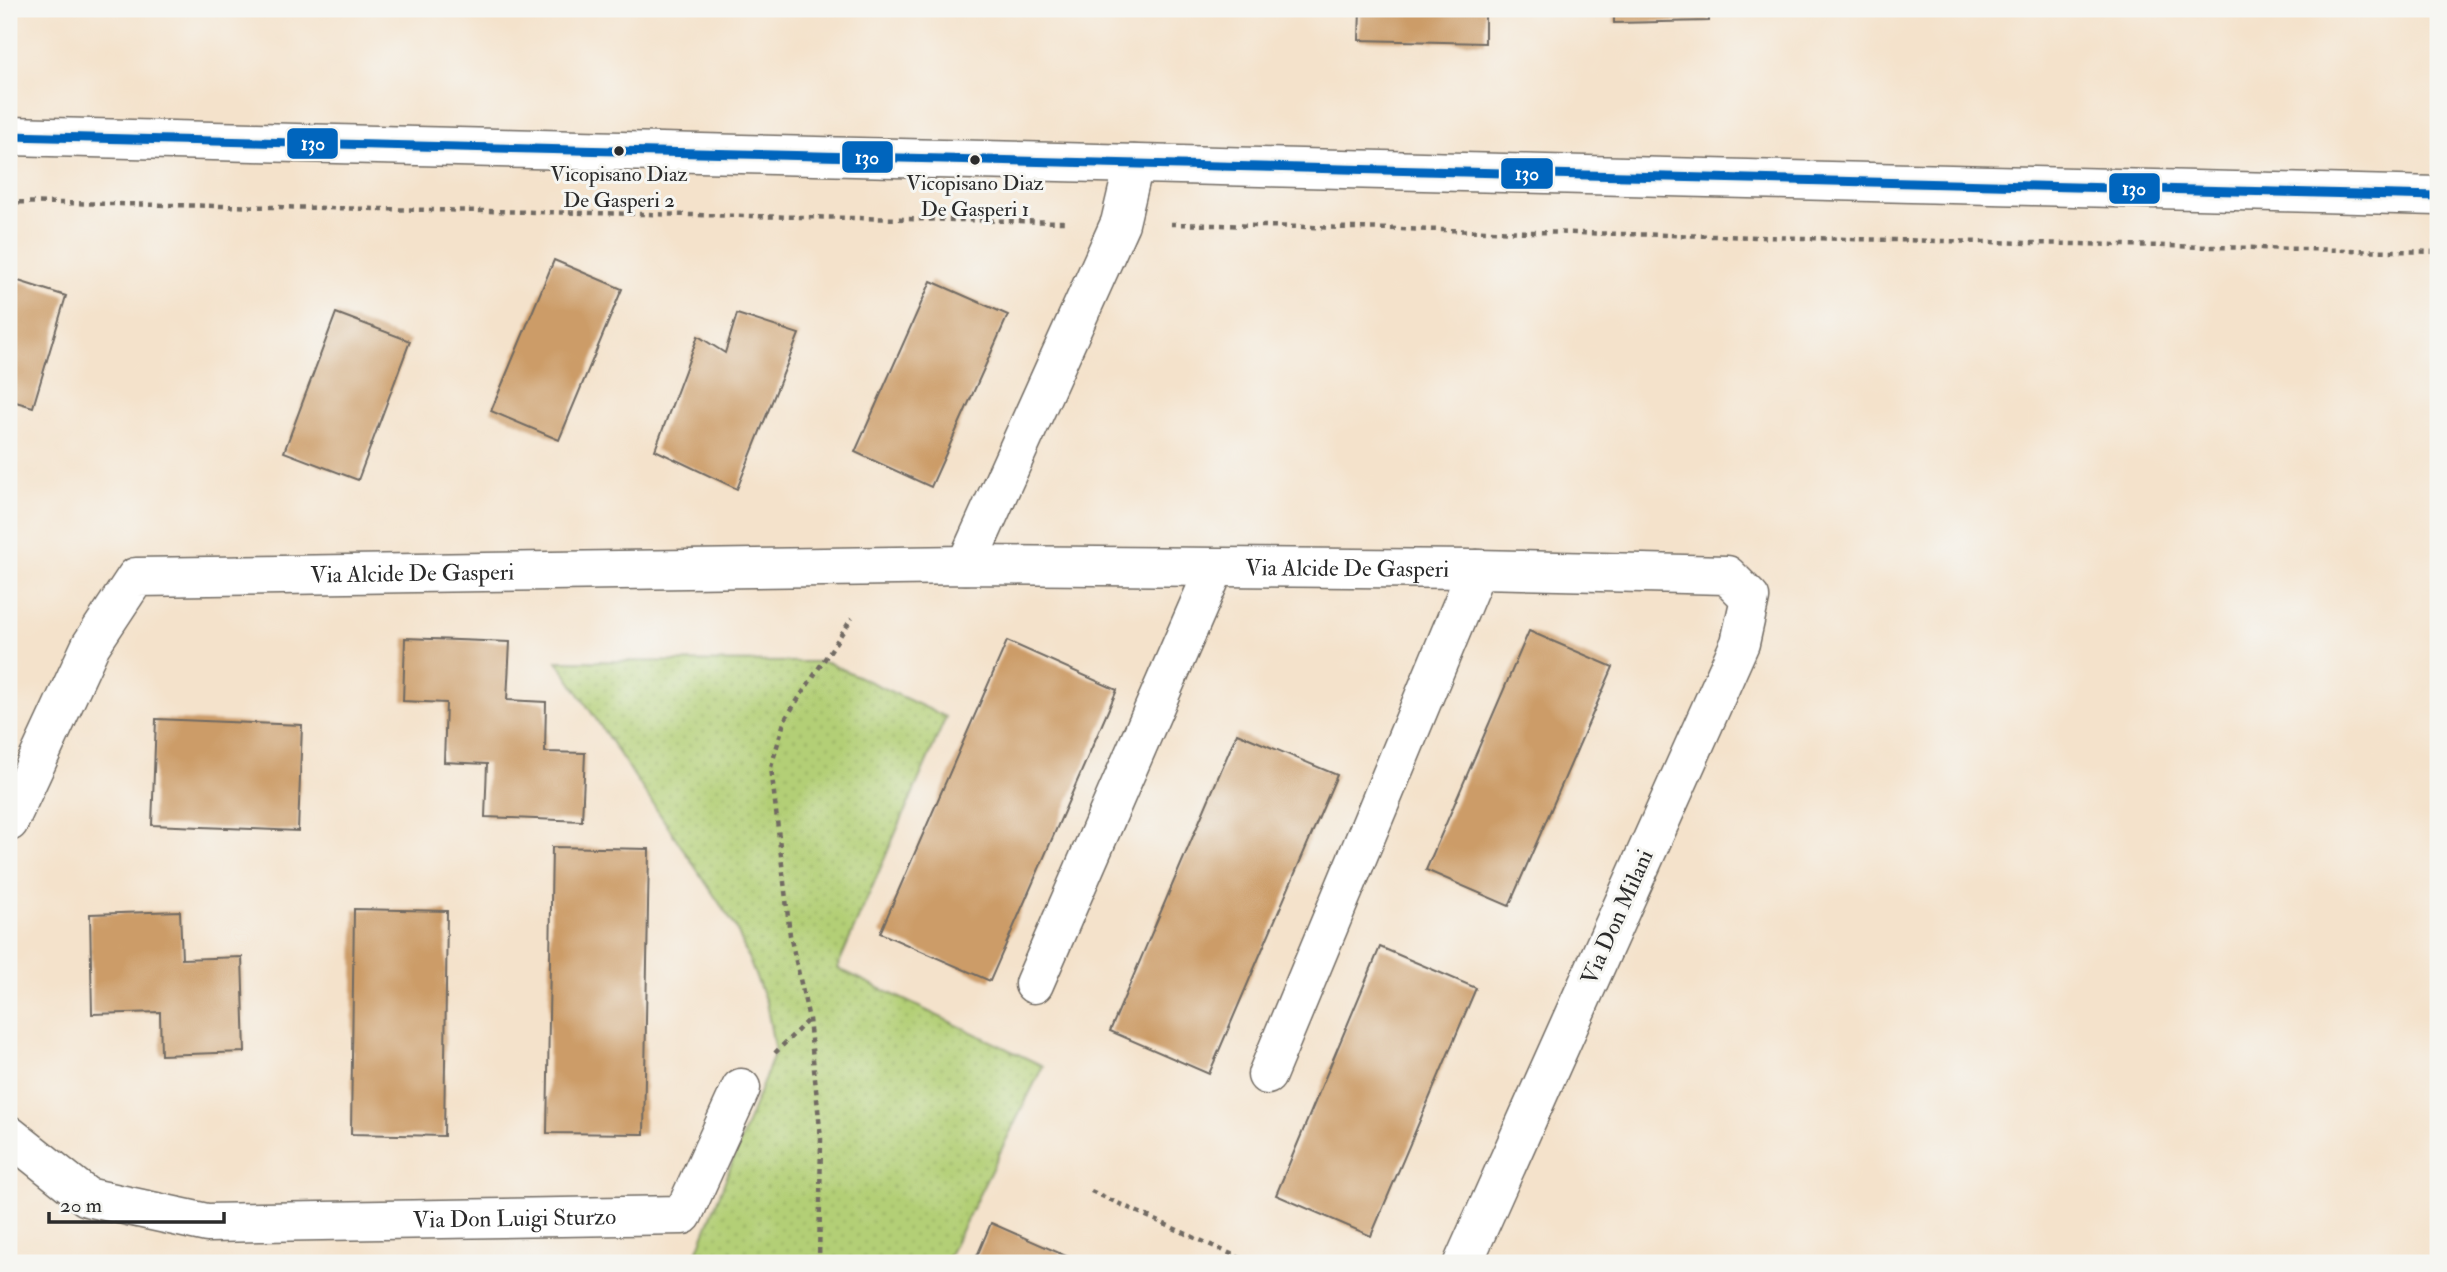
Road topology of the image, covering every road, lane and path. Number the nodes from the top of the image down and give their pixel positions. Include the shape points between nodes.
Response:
1 (9, 136) edge
2 (1134, 164) junction
3 (2438, 196) edge
4 (9, 202) edge
5 (1120, 223) junction
6 (2438, 253) edge
7 (966, 565) junction
8 (887, 566) junction
9 (1215, 568) junction
10 (1477, 569) junction
11 (1727, 575) joint
12 (9, 822) edge
13 (1034, 984) dead end
14 (1267, 1075) dead end
15 (741, 1088) dead end
16 (9, 1135) edge
17 (1091, 1191) dead end
18 (819, 1263) edge
19 (1251, 1263) edge
20 (1463, 1263) edge

1 - 2 street
2 - 3 street
2 - 5 street
4 - 5 path
5 - 6 path
5 - 7 street
7 - 8 street, Via Alcide De Gasperi
7 - 9 street, Via Alcide De Gasperi
8 - 12 street, Via Alcide De Gasperi via 136,577 92,645
8 - 18 path via 785,719 771,767 790,935 809,1019 816,1086 821,1139
9 - 10 street, Via Alcide De Gasperi
9 - 13 street
10 - 11 street, Via Alcide De Gasperi
10 - 14 street
11 - 20 street, Via Don Milani via 1750,598 1740,643
15 - 16 street, Via Don Luigi Sturzo via 682,1215 207,1223 87,1197
17 - 19 path

